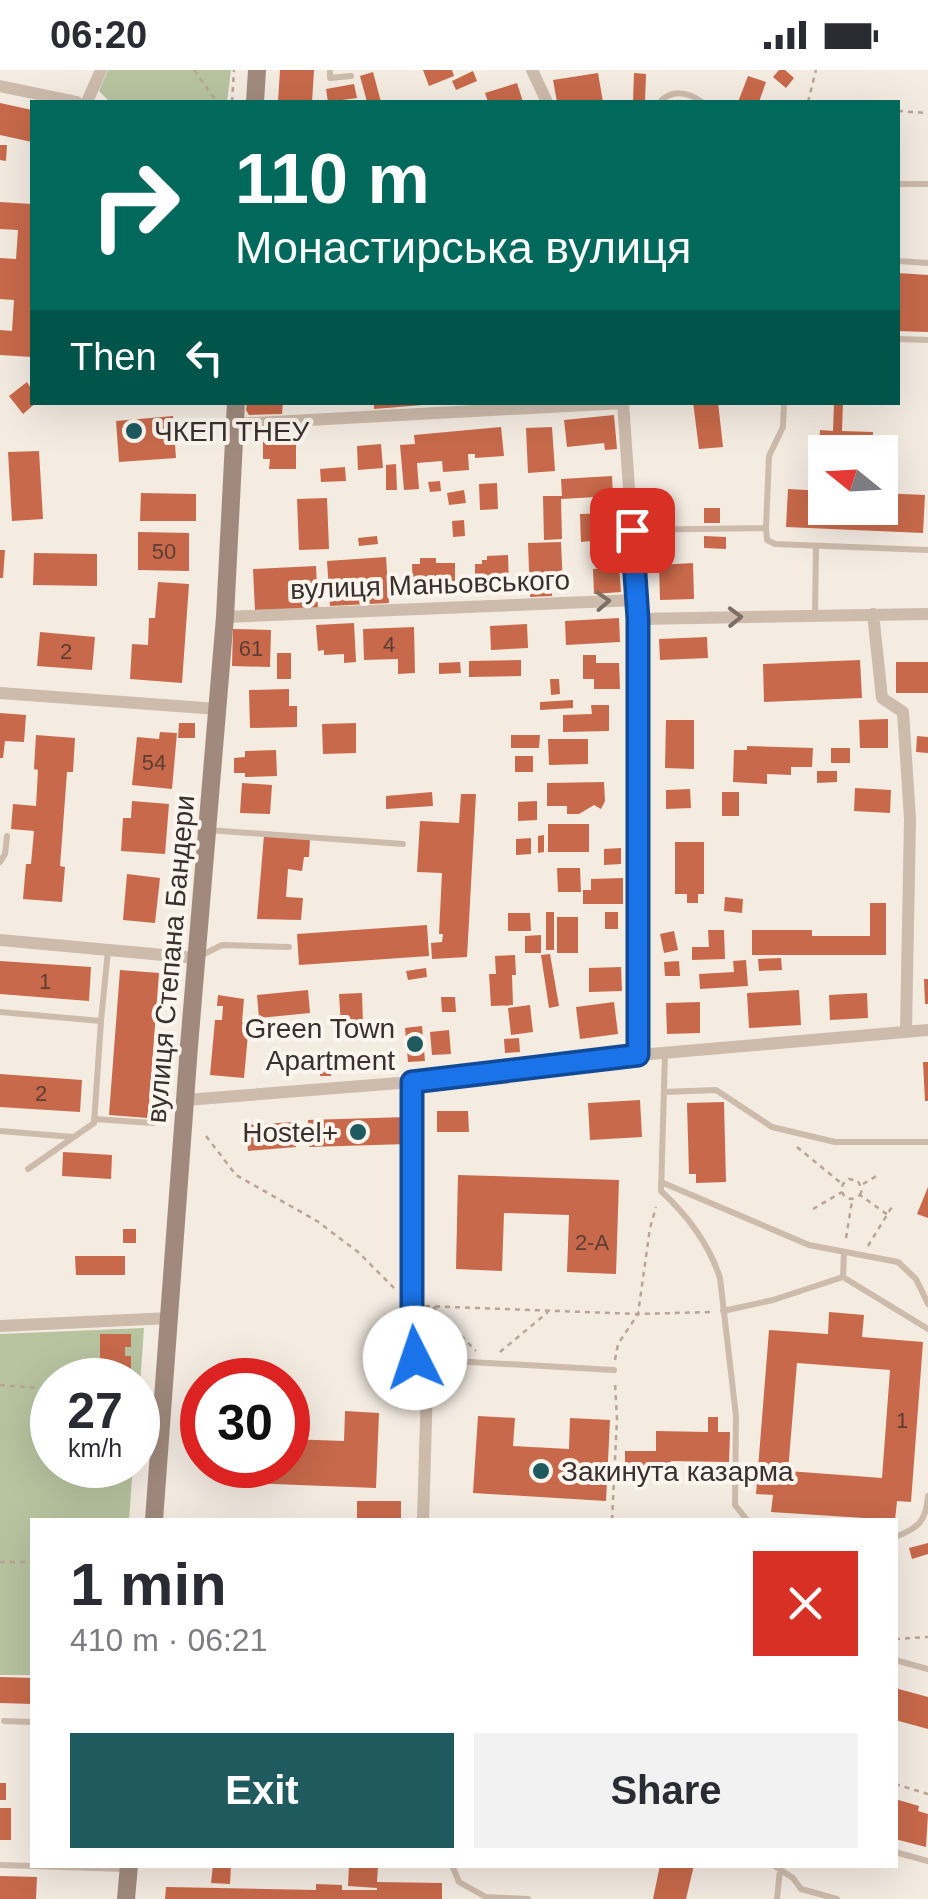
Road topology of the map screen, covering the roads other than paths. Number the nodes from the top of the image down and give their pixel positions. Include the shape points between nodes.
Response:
1 (101, 70) edge
2 (257, 70) edge
3 (330, 70) edge
4 (532, 70) edge
5 (351, 76) dead end
6 (0, 86) edge
7 (66, 100) edge
8 (88, 100) edge
9 (255, 100) edge
10 (546, 100) edge
11 (662, 100) edge
12 (699, 100) edge
13 (900, 184) edge
14 (928, 184) edge
15 (900, 261) edge
16 (928, 263) edge
17 (900, 339) edge
18 (928, 340) edge
19 (236, 405) edge
20 (550, 405) edge
21 (623, 405) edge
22 (784, 405) edge
23 (366, 410) edge
24 (234, 424) junction
25 (766, 528) junction
26 (632, 530) junction
27 (816, 546) junction
28 (928, 550) edge
29 (637, 600) junction
30 (873, 614) junction
31 (928, 614) edge
32 (815, 616) junction
33 (226, 617) junction
34 (638, 619) junction
35 (0, 693) edge
36 (218, 709) junction
37 (207, 830) junction
38 (7, 836) dead end
39 (403, 844) dead end
40 (0, 862) edge
41 (0, 940) edge
42 (289, 947) dead end
43 (108, 950) junction
44 (196, 958) junction
45 (0, 1012) edge
46 (101, 1021) junction
47 (906, 1030) junction
48 (928, 1030) edge
49 (665, 1052) junction
50 (638, 1055) junction
51 (412, 1082) junction
52 (664, 1092) junction
53 (186, 1100) junction
54 (94, 1118) junction
55 (153, 1123) dead end
56 (0, 1131) edge
57 (74, 1137) junction
58 (928, 1142) edge
59 (28, 1170) dead end
60 (661, 1186) junction
61 (844, 1252) junction
62 (843, 1277) junction
63 (928, 1304) edge
64 (723, 1311) junction
65 (170, 1318) junction
66 (0, 1326) edge
67 (928, 1328) edge
68 (415, 1358) junction
69 (614, 1370) road end
70 (928, 1496) edge
71 (154, 1518) edge
72 (423, 1518) edge
73 (745, 1518) edge
74 (898, 1535) edge
75 (898, 1661) edge
76 (928, 1669) edge
77 (4, 1721) dead end
78 (30, 1722) edge
79 (898, 1853) edge
80 (928, 1862) edge
81 (0, 1865) edge
82 (30, 1865) edge
83 (128, 1868) edge
84 (453, 1868) edge
85 (777, 1868) edge
86 (779, 1868) edge
87 (126, 1899) edge
88 (528, 1899) edge
89 (777, 1899) edge
90 (837, 1899) edge

1 - 8 street
2 - 9 street
3 - 5 lane via 330,78
4 - 10 street
6 - 7 street
11 - 12 lane via 679,93
13 - 14 lane
15 - 16 lane
17 - 18 lane
19 - 24 street, вулиця Степана Бандери
20 - 23 street
21 - 26 street
22 - 25 lane via 770,456
23 - 24 street
24 - 33 street, вулиця Степана Бандери
25 - 26 lane
25 - 27 lane via 771,543
26 - 29 street
27 - 28 lane
27 - 32 lane
33 -> 29 street, вулиця Маньовського
29 - 34 street
30 - 31 street
30 - 32 street
30 - 47 street via 882,698 903,712 910,819
34 -> 32 street
33 - 36 street, вулиця Степана Бандери
34 - 50 street
35 - 36 street
36 - 37 street, вулиця Степана Бандери
37 - 39 lane
37 - 44 street, вулиця Степана Бандери
38 - 40 lane
41 - 43 street
42 - 44 lane via 222,945
43 - 44 street
43 - 46 lane
44 - 53 street, вулиця Степана Бандери
45 - 46 lane
46 - 54 lane
47 - 48 street
47 - 49 street
49 - 50 street
49 - 52 lane
50 - 51 street
51 - 53 street
51 - 68 street
52 - 58 lane via 716,1090 772,1126 834,1142
52 - 60 lane
53 - 65 street, вулиця Степана Бандери
54 - 55 lane
54 - 57 lane
56 - 57 lane
57 - 59 lane
60 - 61 lane via 809,1245
60 - 64 lane via 708,1249
61 - 62 lane
61 - 63 lane via 898,1262 916,1278
62 - 64 lane
62 - 67 lane
64 - 73 lane via 736,1416 736,1506
65 - 66 street
65 - 71 street, вулиця Степана Бандери
68 - 69 lane
68 - 72 street via 427,1386
70 - 74 lane via 927,1514
75 - 76 lane
77 - 78 lane
79 - 80 lane
81 - 82 lane
83 - 87 street
84 - 88 lane via 459,1882 486,1897
85 - 89 lane
86 - 90 lane via 801,1889

